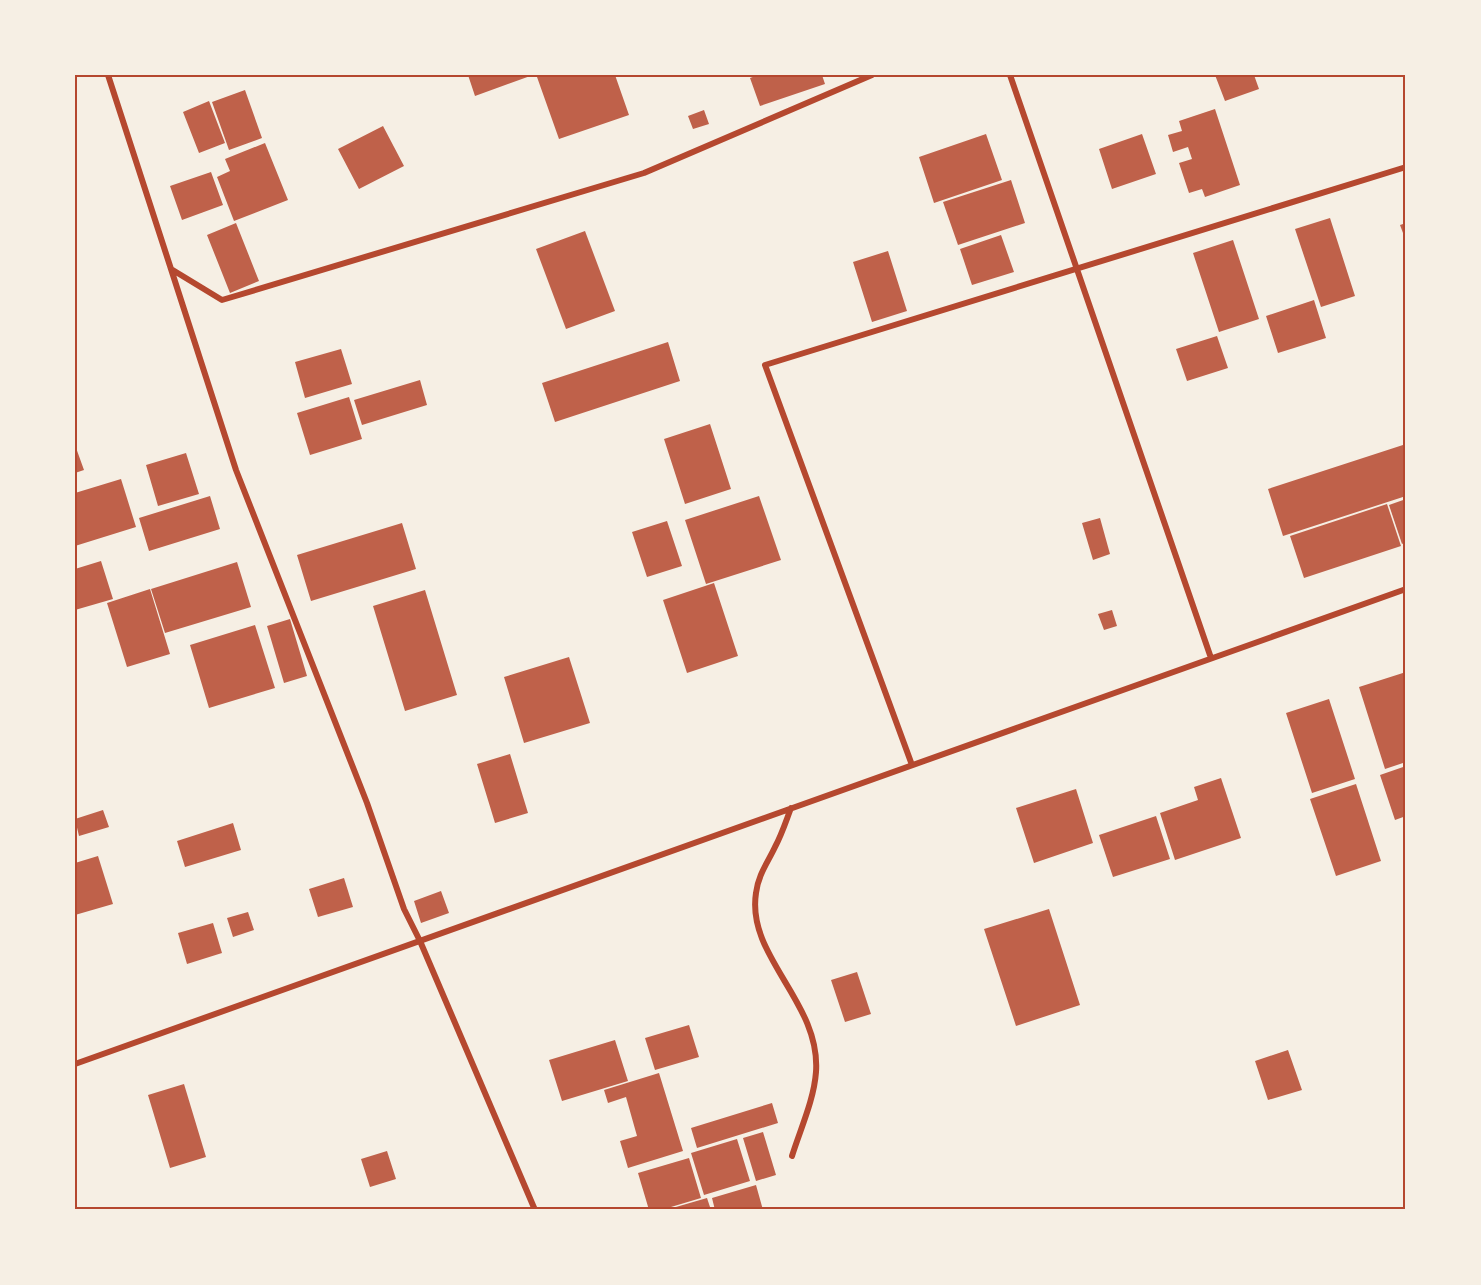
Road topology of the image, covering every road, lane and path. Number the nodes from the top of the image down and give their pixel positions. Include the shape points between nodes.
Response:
1 (108, 75) edge
2 (872, 75) edge
3 (1010, 75) edge
4 (1406, 167) edge
5 (171, 269) junction
6 (1077, 271) junction
7 (1406, 589) edge
8 (1211, 658) junction
9 (912, 765) junction
10 (791, 808) junction
11 (420, 941) junction
12 (75, 1064) edge
13 (792, 1156) dead end
14 (535, 1210) edge

1 - 5 street
2 - 5 street via 644,173 222,300
3 - 6 street
4 - 6 street
5 - 11 street via 236,470 367,803 404,909
6 - 8 street
6 - 9 street via 765,365
7 - 8 street
8 - 9 street
9 - 10 street
10 - 11 street
10 - 13 street via 761,871 755,894 758,932 802,1007 812,1041 816,1072
11 - 12 street
11 - 14 street

